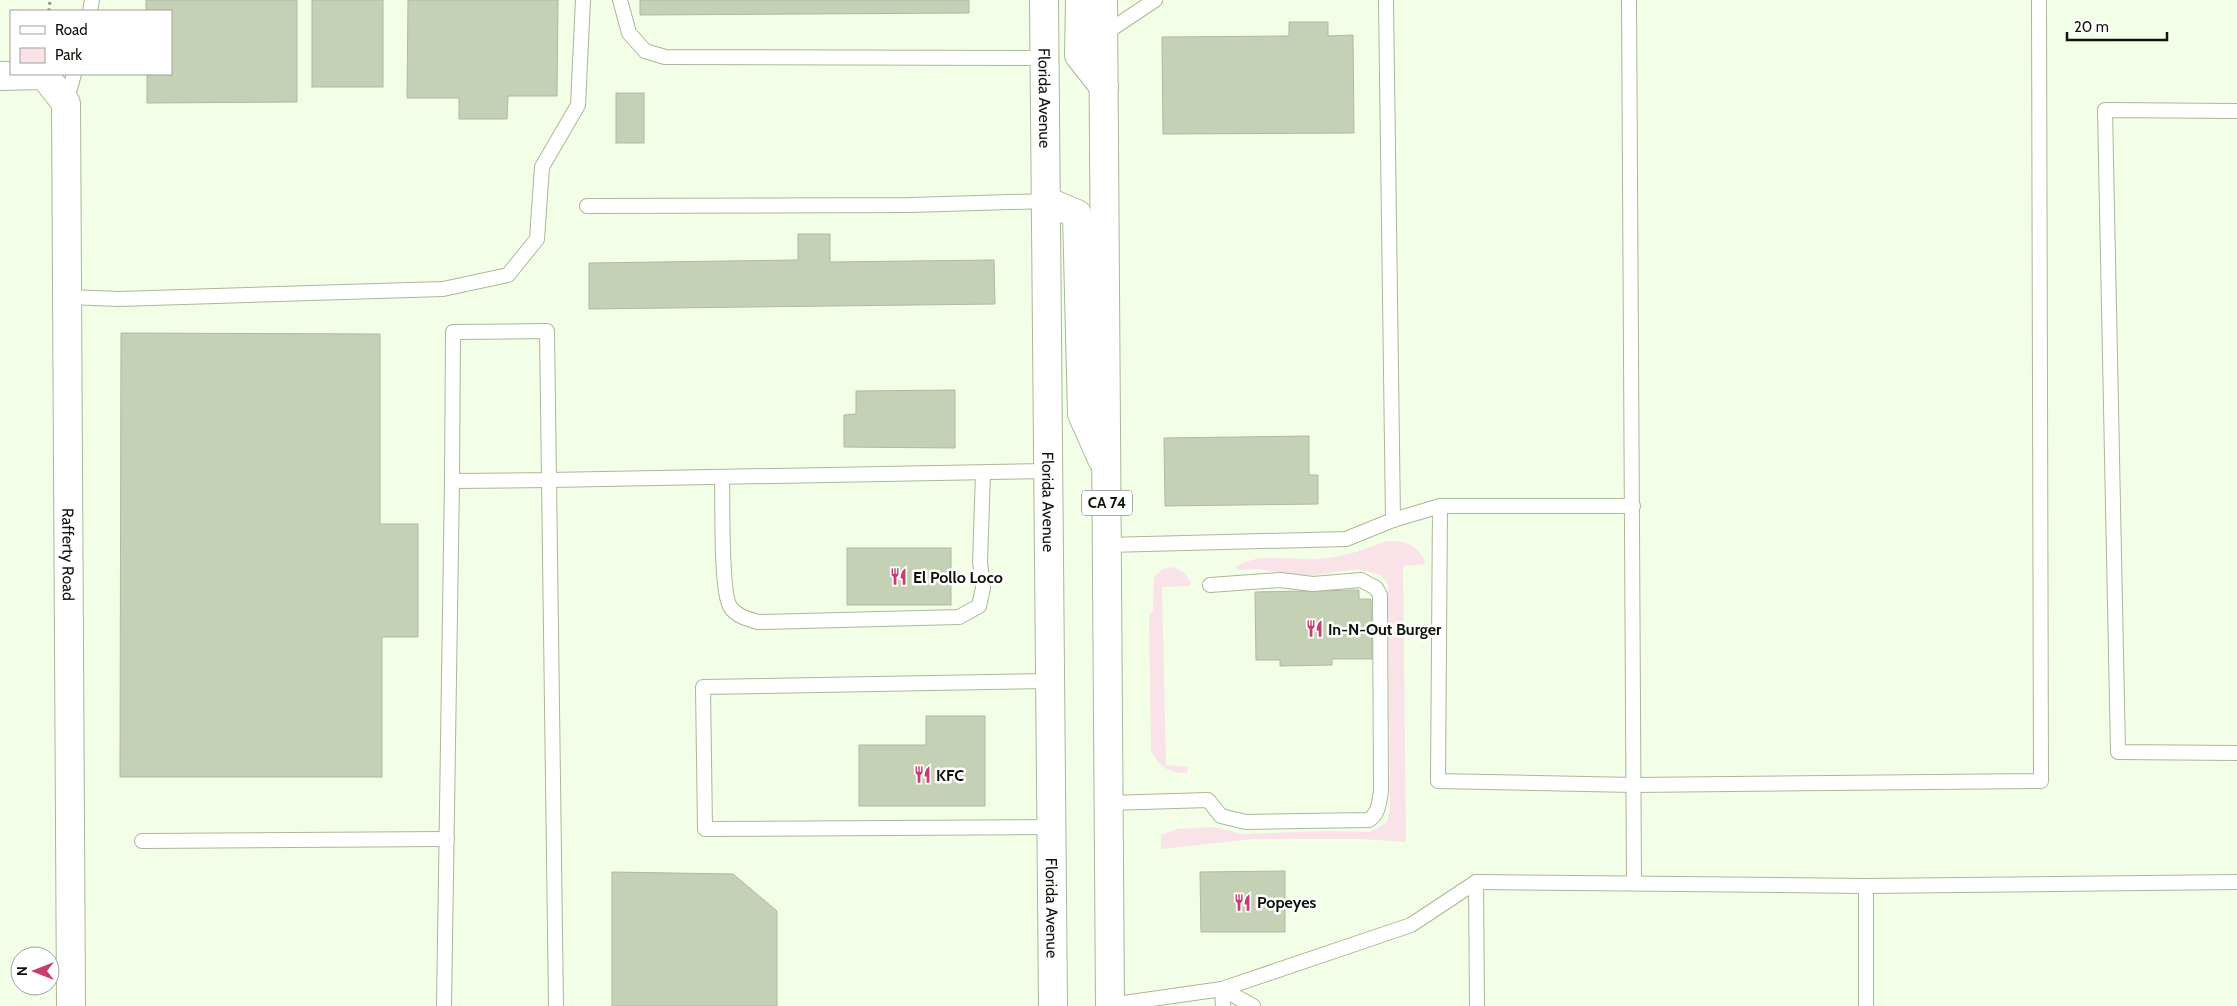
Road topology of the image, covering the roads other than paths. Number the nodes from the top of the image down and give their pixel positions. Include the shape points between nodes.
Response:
1 (583, 0) edge
2 (620, 0) edge
3 (1044, 0) edge
4 (1080, 0) edge
5 (1103, 0) edge
6 (1155, 0) edge
7 (1386, 0) edge
8 (1629, 0) edge
9 (2039, 0) edge
10 (1104, 34) junction
11 (1045, 58) junction
12 (74, 75) edge
13 (0, 76) edge
14 (1104, 87) junction
15 (66, 103) junction
16 (2237, 111) edge
17 (1046, 202) junction
18 (587, 206) dead end
19 (68, 298) junction
20 (1106, 470) junction
21 (1048, 471) junction
22 (982, 473) junction
23 (722, 477) junction
24 (549, 480) junction
25 (452, 481) junction
26 (1440, 506) junction
27 (1633, 506) junction
28 (1393, 520) junction
29 (1107, 545) junction
30 (1210, 585) dead end
31 (1050, 681) junction
32 (2237, 753) edge
33 (1634, 785) junction
34 (1108, 802) junction
35 (1051, 827) junction
36 (447, 839) junction
37 (142, 841) dead end
38 (1476, 882) junction
39 (2237, 882) edge
40 (1634, 883) junction
41 (1866, 886) junction
42 (1222, 990) junction
43 (1110, 1005) edge
44 (71, 1006) edge
45 (444, 1006) edge
46 (556, 1006) edge
47 (1053, 1006) edge
48 (1223, 1006) edge
49 (1252, 1006) edge
50 (1477, 1006) edge
51 (1866, 1006) edge

1 - 19 lane via 578,106 542,167 537,240 508,275 443,289
2 - 11 lane via 629,33 646,51 666,57
3 - 11 main road, Florida Avenue
4 - 14 main road via 1079,55
5 - 10 main road, CA 74
6 - 10 lane
7 - 28 lane
8 - 27 lane
9 - 33 lane via 2041,781
10 - 14 main road, CA 74
11 - 17 main road, Florida Avenue
12 - 15 lane
13 - 15 main road via 44,75
14 - 20 main road, CA 74
15 - 19 main road, Rafferty Road
16 - 32 lane via 2105,110 2118,752
17 - 18 lane
17 - 20 main road via 1078,214 1082,414
17 - 21 main road, Florida Avenue
19 - 44 main road, Rafferty Road
20 - 29 main road, CA 74
21 - 22 lane
21 - 31 main road, Florida Avenue
22 - 23 lane
22 - 23 lane via 980,562 983,588 979,606 959,617 758,622 740,617 729,607 725,587
23 - 24 lane
24 - 25 lane
24 - 25 lane via 547,331 453,332
24 - 46 lane
25 - 36 lane
26 - 27 lane
26 - 28 lane
26 - 33 lane via 1438,781
27 - 33 lane
28 - 29 lane via 1346,539
29 - 34 main road, CA 74
30 - 34 lane via 1280,580 1313,584 1361,580 1376,588 1380,595 1381,791 1375,816 1370,820 1246,822 1221,816 1208,800
31 - 35 main road, Florida Avenue
31 - 35 lane via 703,687 705,829
33 - 40 lane
34 - 43 main road, CA 74
35 - 47 main road, Florida Avenue
36 - 37 lane
36 - 45 lane
38 - 40 lane
38 - 42 lane via 1411,926
38 - 50 lane
39 - 41 lane
40 - 41 lane
41 - 51 lane
42 - 43 lane
42 - 48 lane
42 - 49 lane

